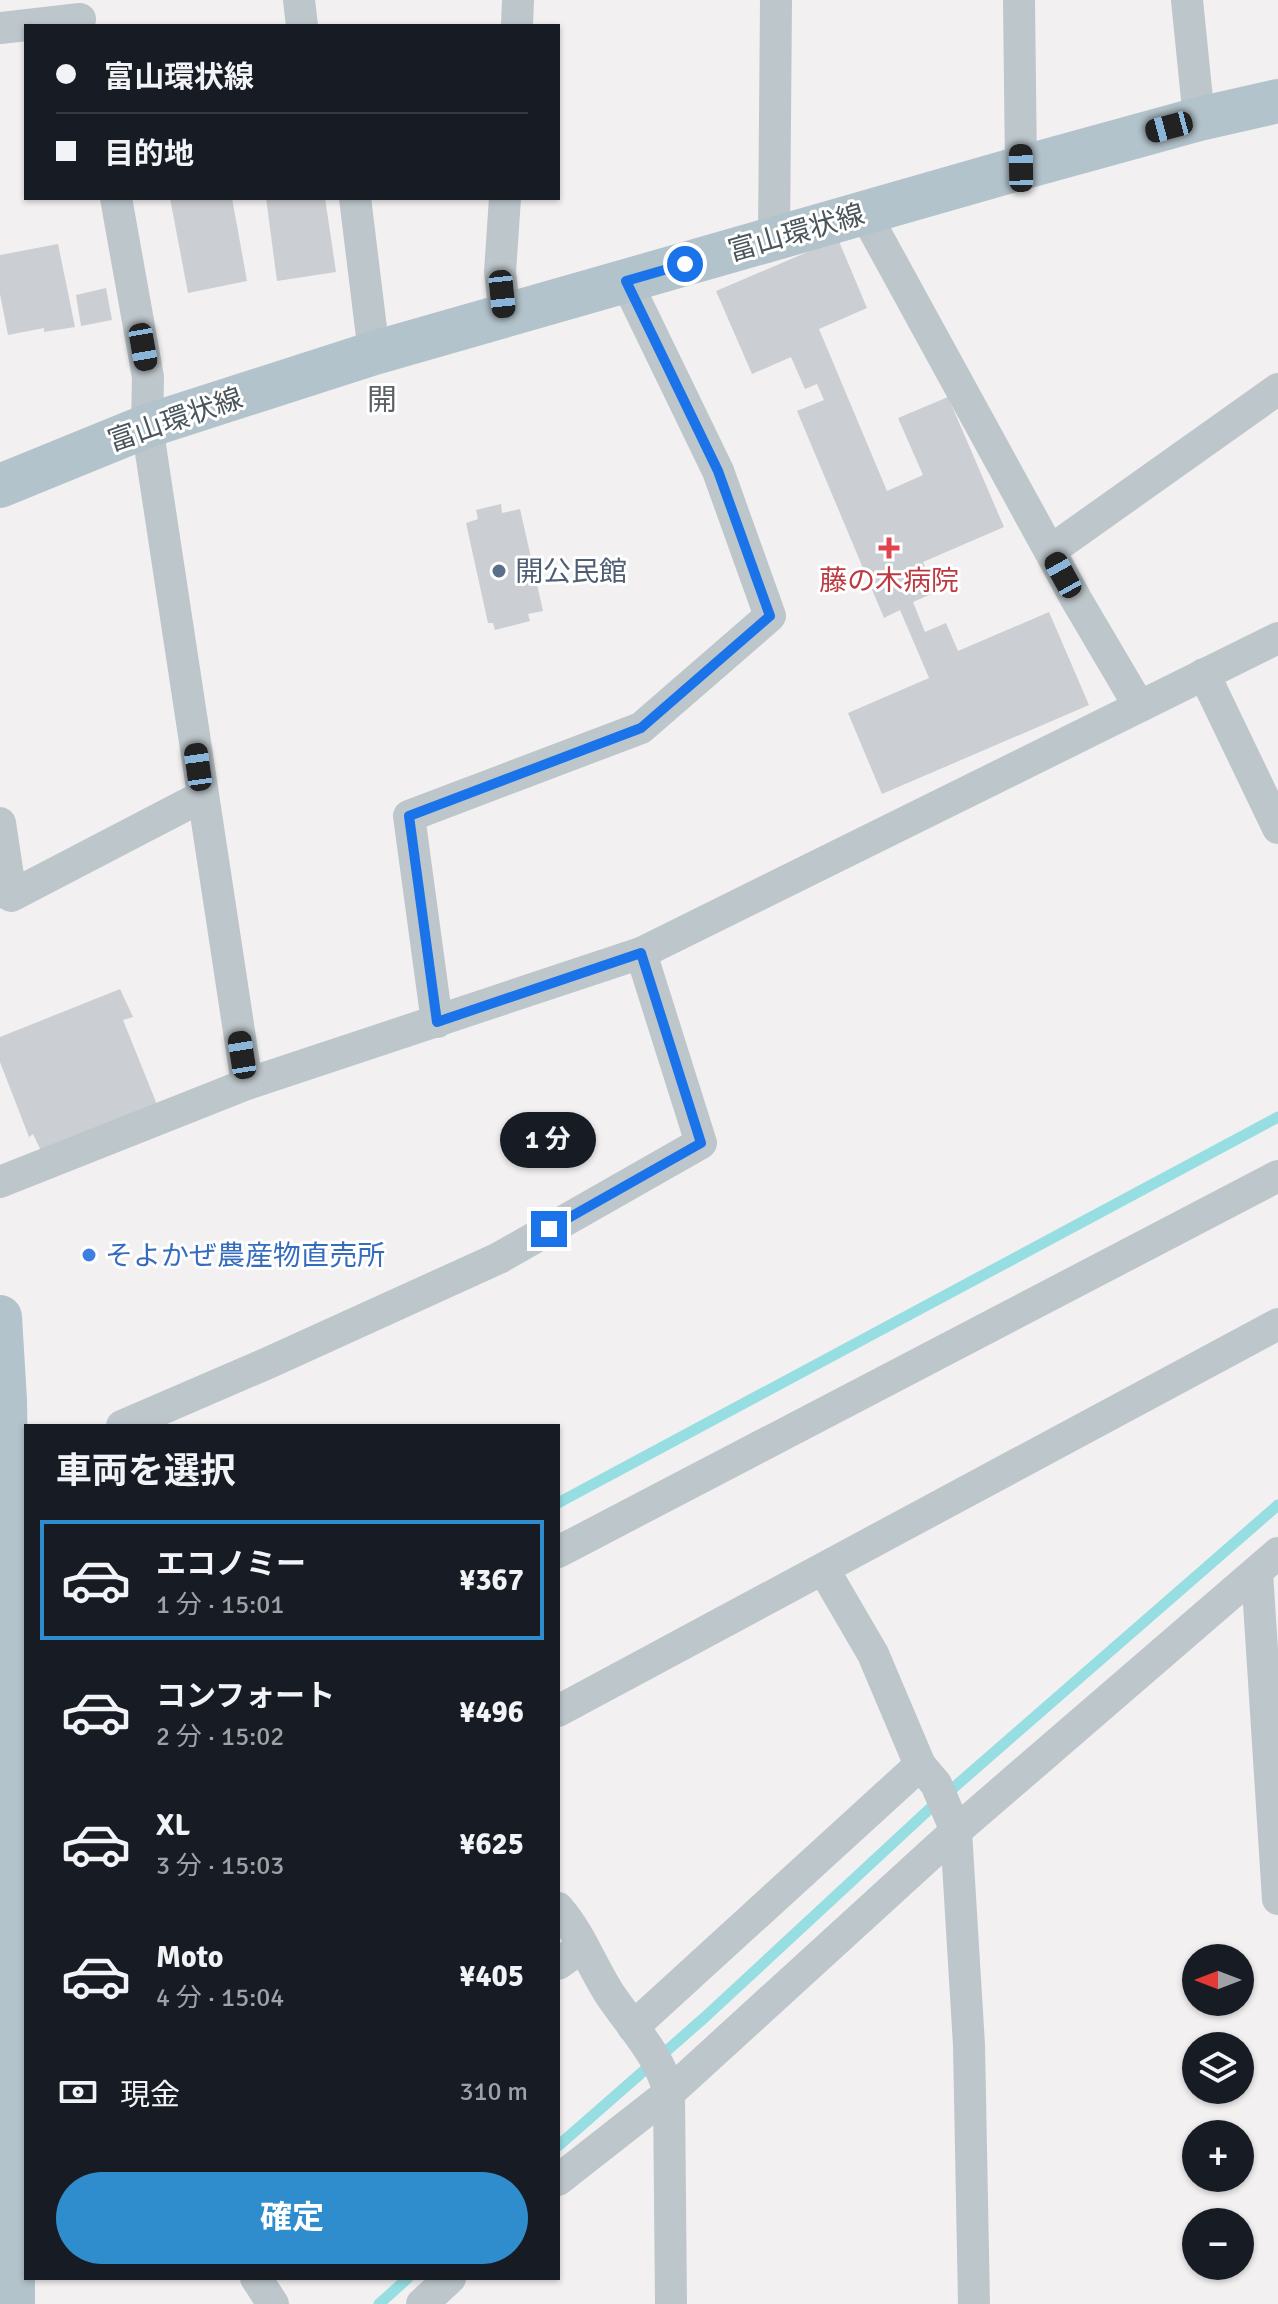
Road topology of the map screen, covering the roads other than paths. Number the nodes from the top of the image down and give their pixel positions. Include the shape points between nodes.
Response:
1 (299, 0) edge
2 (518, 0) edge
3 (776, 0) edge
4 (1019, 0) edge
5 (1187, 0) edge
6 (79, 15) edge
7 (24, 24) edge
8 (24, 24) edge
9 (302, 24) edge
10 (517, 24) edge
11 (0, 28) edge
12 (1278, 101) edge
13 (1199, 119) junction
14 (1021, 168) junction
15 (116, 200) edge
16 (355, 200) edge
17 (505, 200) edge
18 (864, 212) junction
19 (774, 238) junction
20 (626, 281) junction
21 (505, 315) junction
22 (374, 353) junction
23 (1278, 389) edge
24 (147, 426) junction
25 (0, 486) edge
26 (1050, 551) junction
27 (1278, 638) edge
28 (1204, 674) junction
29 (1139, 706) junction
30 (203, 796) junction
31 (0, 823) edge
32 (1278, 828) edge
33 (641, 953) junction
34 (437, 1022) junction
35 (247, 1084) junction
36 (1278, 1176) edge
37 (0, 1182) edge
38 (0, 1317) edge
39 (1278, 1324) edge
40 (127, 1424) edge
41 (11, 1474) edge
42 (560, 1551) edge
43 (1268, 1562) edge
44 (824, 1570) junction
45 (560, 1710) edge
46 (920, 1765) junction
47 (956, 1831) junction
48 (12, 1846) edge
49 (1278, 1899) edge
50 (560, 1910) edge
51 (571, 1955) edge
52 (633, 2027) junction
53 (669, 2093) junction
54 (12, 2103) edge
55 (560, 2178) edge
56 (257, 2280) edge
57 (448, 2280) edge
58 (13, 2304) edge
59 (273, 2304) edge
60 (422, 2304) edge
61 (671, 2304) edge
62 (974, 2304) edge

1 - 9 street
2 - 10 street
3 - 19 street
4 - 14 street
5 - 13 street
6 - 8 street
7 - 11 street
12 - 13 main road, 富山環状線
13 - 14 main road, 富山環状線
14 - 18 main road, 富山環状線
15 - 24 street via 148,377
16 - 22 street
17 - 21 street via 500,272
18 - 19 main road, 富山環状線
18 - 26 street
19 - 20 main road, 富山環状線
20 - 21 main road, 富山環状線
20 - 34 street via 718,471 770,616 641,728 409,816
21 - 22 main road, 富山環状線
22 - 24 main road, 富山環状線
23 - 26 street
24 - 25 main road, 富山環状線
24 - 30 street
26 - 29 street
27 - 28 street
28 - 29 street
28 - 32 street
29 - 33 street
30 - 31 street via 11,896
30 - 35 street
33 - 34 street
33 - 40 street via 701,1143 499,1258
34 - 35 street
35 - 37 street
36 - 42 street
38 - 41 main road
39 - 44 street
41 - 48 main road
43 - 47 street
43 - 49 street
44 - 45 street
44 - 46 street via 873,1654
46 - 47 street via 936,1784
46 - 52 street
47 - 53 street
47 - 62 street via 969,2045
48 - 54 main road
50 - 51 street via 569,1921
51 - 52 street via 608,1991
52 - 53 street via 665,2074
53 - 55 street
53 - 61 street
54 - 58 main road
56 - 59 street
57 - 60 street

